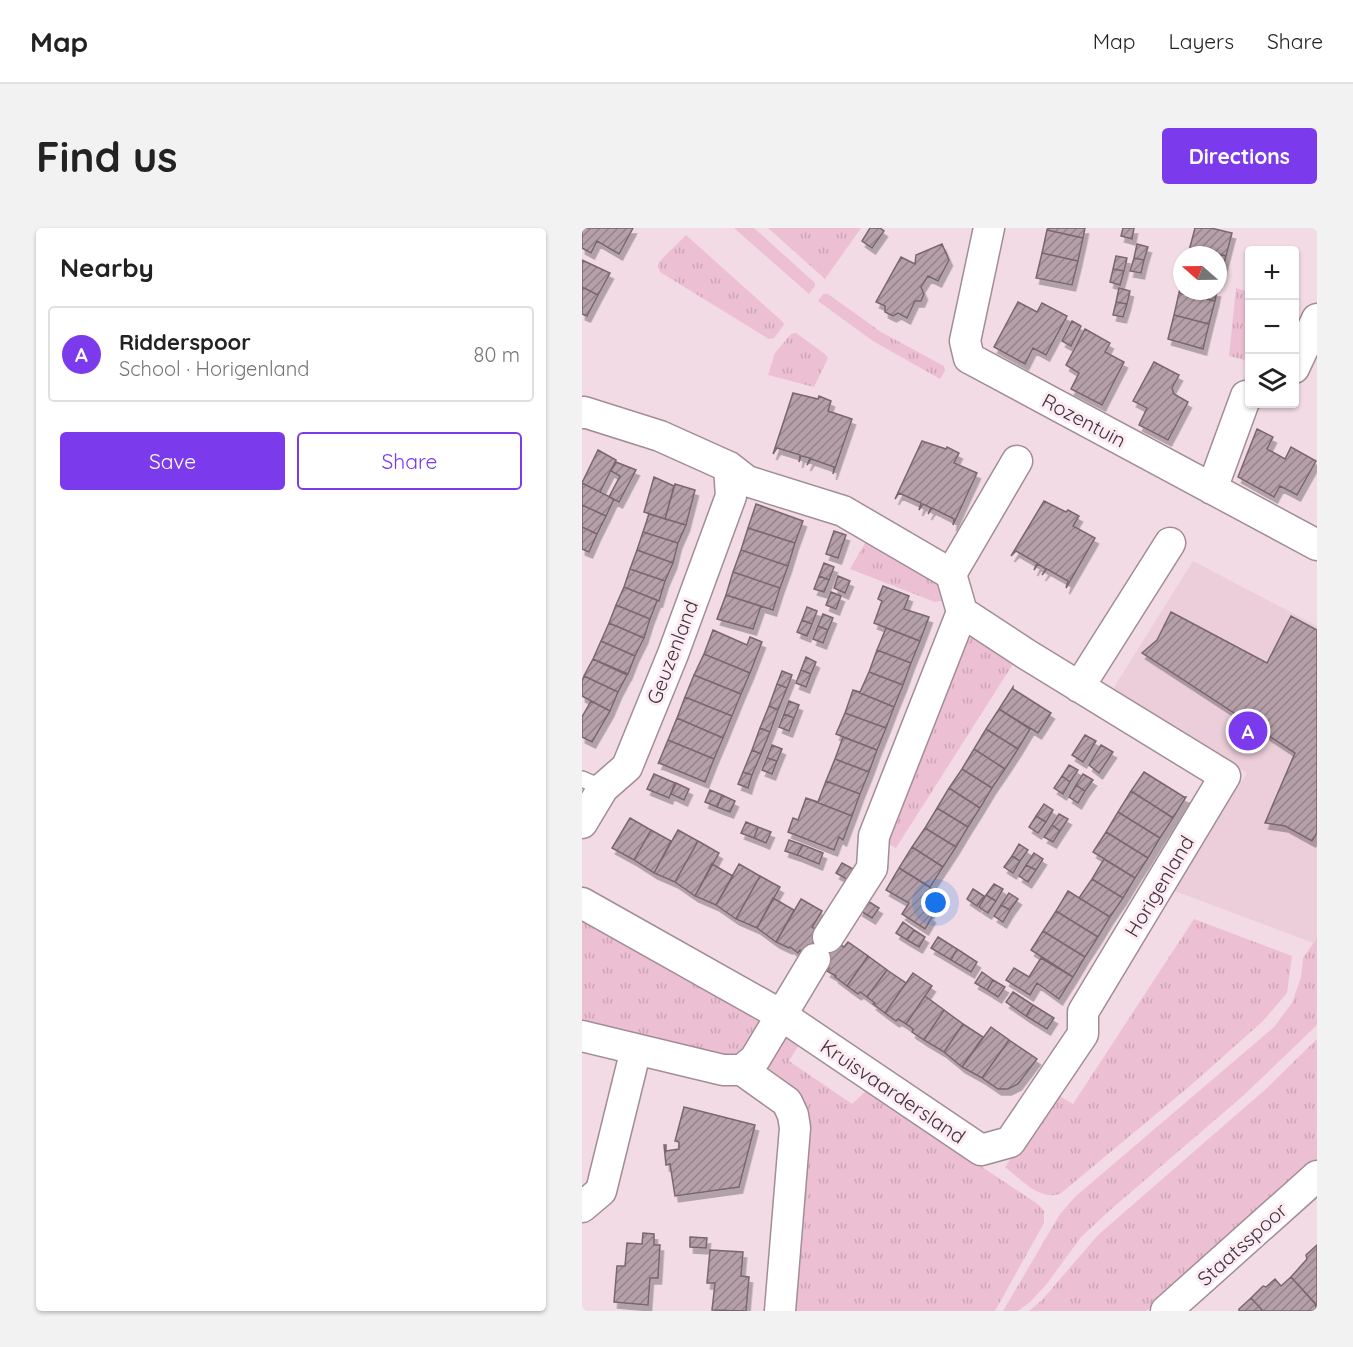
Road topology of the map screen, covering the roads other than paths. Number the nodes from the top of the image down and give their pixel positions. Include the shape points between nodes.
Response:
1 (989, 228) edge
2 (1317, 320) edge
3 (1299, 358) edge
4 (1245, 399) edge
5 (582, 413) edge
6 (1017, 461) dead end
7 (729, 466) junction
8 (1212, 489) junction
9 (1170, 543) dead end
10 (1317, 545) edge
11 (951, 574) junction
12 (962, 612) junction
13 (1079, 687) junction
14 (592, 784) edge
15 (582, 823) edge
16 (582, 903) edge
17 (781, 1015) junction
18 (582, 1036) edge
19 (636, 1049) junction
20 (742, 1070) junction
21 (1010, 1142) joint
22 (1317, 1176) edge
23 (582, 1207) edge
24 (780, 1311) edge
25 (1166, 1311) edge

1 - 8 street, Rozentuin via 965,341 969,358
2 - 3 street
4 - 8 street
5 - 7 street via 660,436
6 - 11 street
7 - 11 street via 747,481 843,511
7 - 14 street, Geuzenland via 731,496 627,767
8 - 10 street, Rozentuin
9 - 13 street
11 - 12 street
12 - 13 street, Horigenland
12 - 17 street via 874,836 872,868
13 - 21 street, Horigenland via 1225,776 1083,1012 1083,1034
14 - 15 street, Geuzenland
16 - 17 street, Kruisvaardersland
17 - 20 street via 755,1059
17 - 21 street, Kruisvaardersland via 981,1150
18 - 19 street
19 - 20 street via 723,1070
19 - 23 street via 601,1191
20 - 24 street via 787,1102 793,1114
22 - 25 street, Staatsspoor

